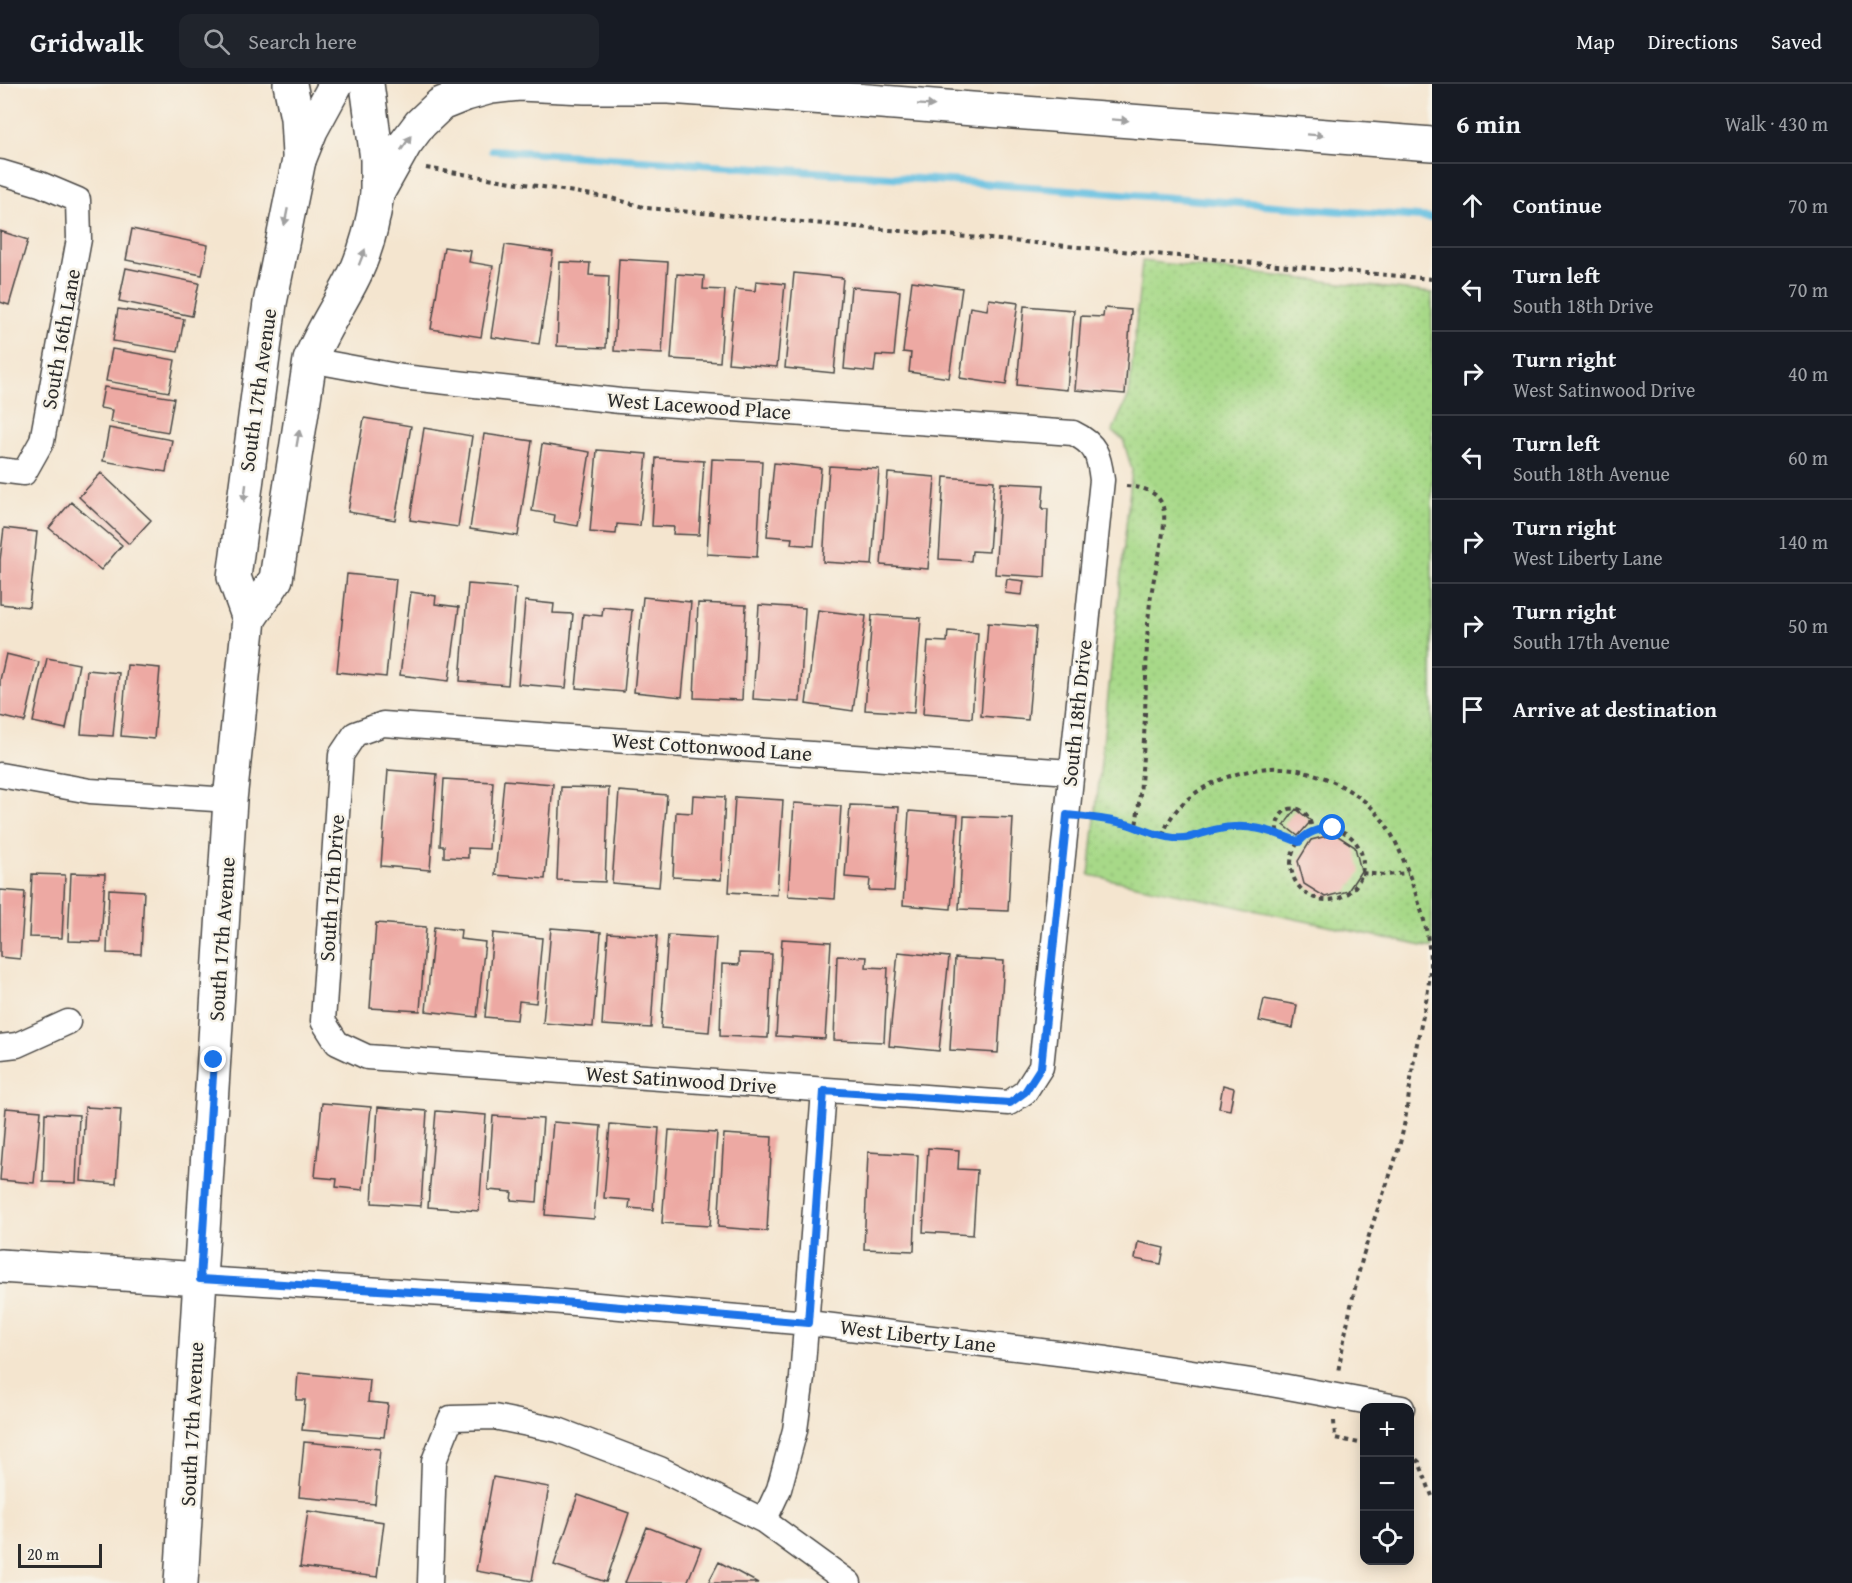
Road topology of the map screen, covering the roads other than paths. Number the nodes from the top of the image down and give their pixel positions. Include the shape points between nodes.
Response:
1 (290, 84) edge
2 (336, 84) edge
3 (367, 84) edge
4 (659, 86) edge
5 (1432, 144) edge
6 (299, 160) junction
7 (0, 172) edge
8 (377, 194) junction
9 (310, 360) junction
10 (1087, 440) joint
11 (0, 470) edge
12 (249, 619) junction
13 (355, 734) joint
14 (1071, 772) junction
15 (0, 775) edge
16 (230, 800) junction
17 (68, 1022) dead end
18 (337, 1043) joint
19 (0, 1047) edge
20 (824, 1091) junction
21 (1025, 1092) joint
22 (0, 1266) edge
23 (200, 1279) junction
24 (808, 1323) junction
25 (1375, 1403) edge
26 (764, 1521) junction
27 (181, 1583) edge
28 (430, 1583) edge
29 (849, 1583) edge

1 - 6 main road
2 - 6 main road
3 - 8 main road via 377,159
4 -> 5 main road
8 -> 4 main road via 420,124 441,104 466,94 519,84
6 -> 12 main road, South 17th Avenue via 267,322 234,577
7 - 11 street, South 16th Lane via 78,200 79,239 42,441 24,473
9 -> 8 main road, South 17th Avenue via 360,262
9 - 10 street, West Lacewood Place via 483,387 620,401 1063,432
12 -> 9 main road, South 17th Avenue via 276,579
10 - 14 street, South 18th Drive via 1099,461 1102,480
12 - 16 main road, South 17th Avenue
13 - 14 street, West Cottonwood Lane via 382,724
13 - 18 street, South 17th Drive via 341,755 323,1022
14 - 21 street, South 18th Drive via 1041,1067
15 - 16 street via 90,791
16 - 23 main road, South 17th Avenue
17 - 19 street via 17,1045
18 - 20 street, West Satinwood Drive via 366,1057
20 - 21 street, West Satinwood Drive via 1010,1103
20 - 24 street
22 - 23 main road, West Liberty Lane
23 - 24 street, West Liberty Lane via 527,1299
23 - 27 main road, South 17th Avenue
24 - 25 street, West Liberty Lane via 1107,1359
24 - 26 street via 795,1430 779,1489
26 - 28 street via 660,1469 558,1430 494,1417 451,1418 434,1461
26 - 29 street

